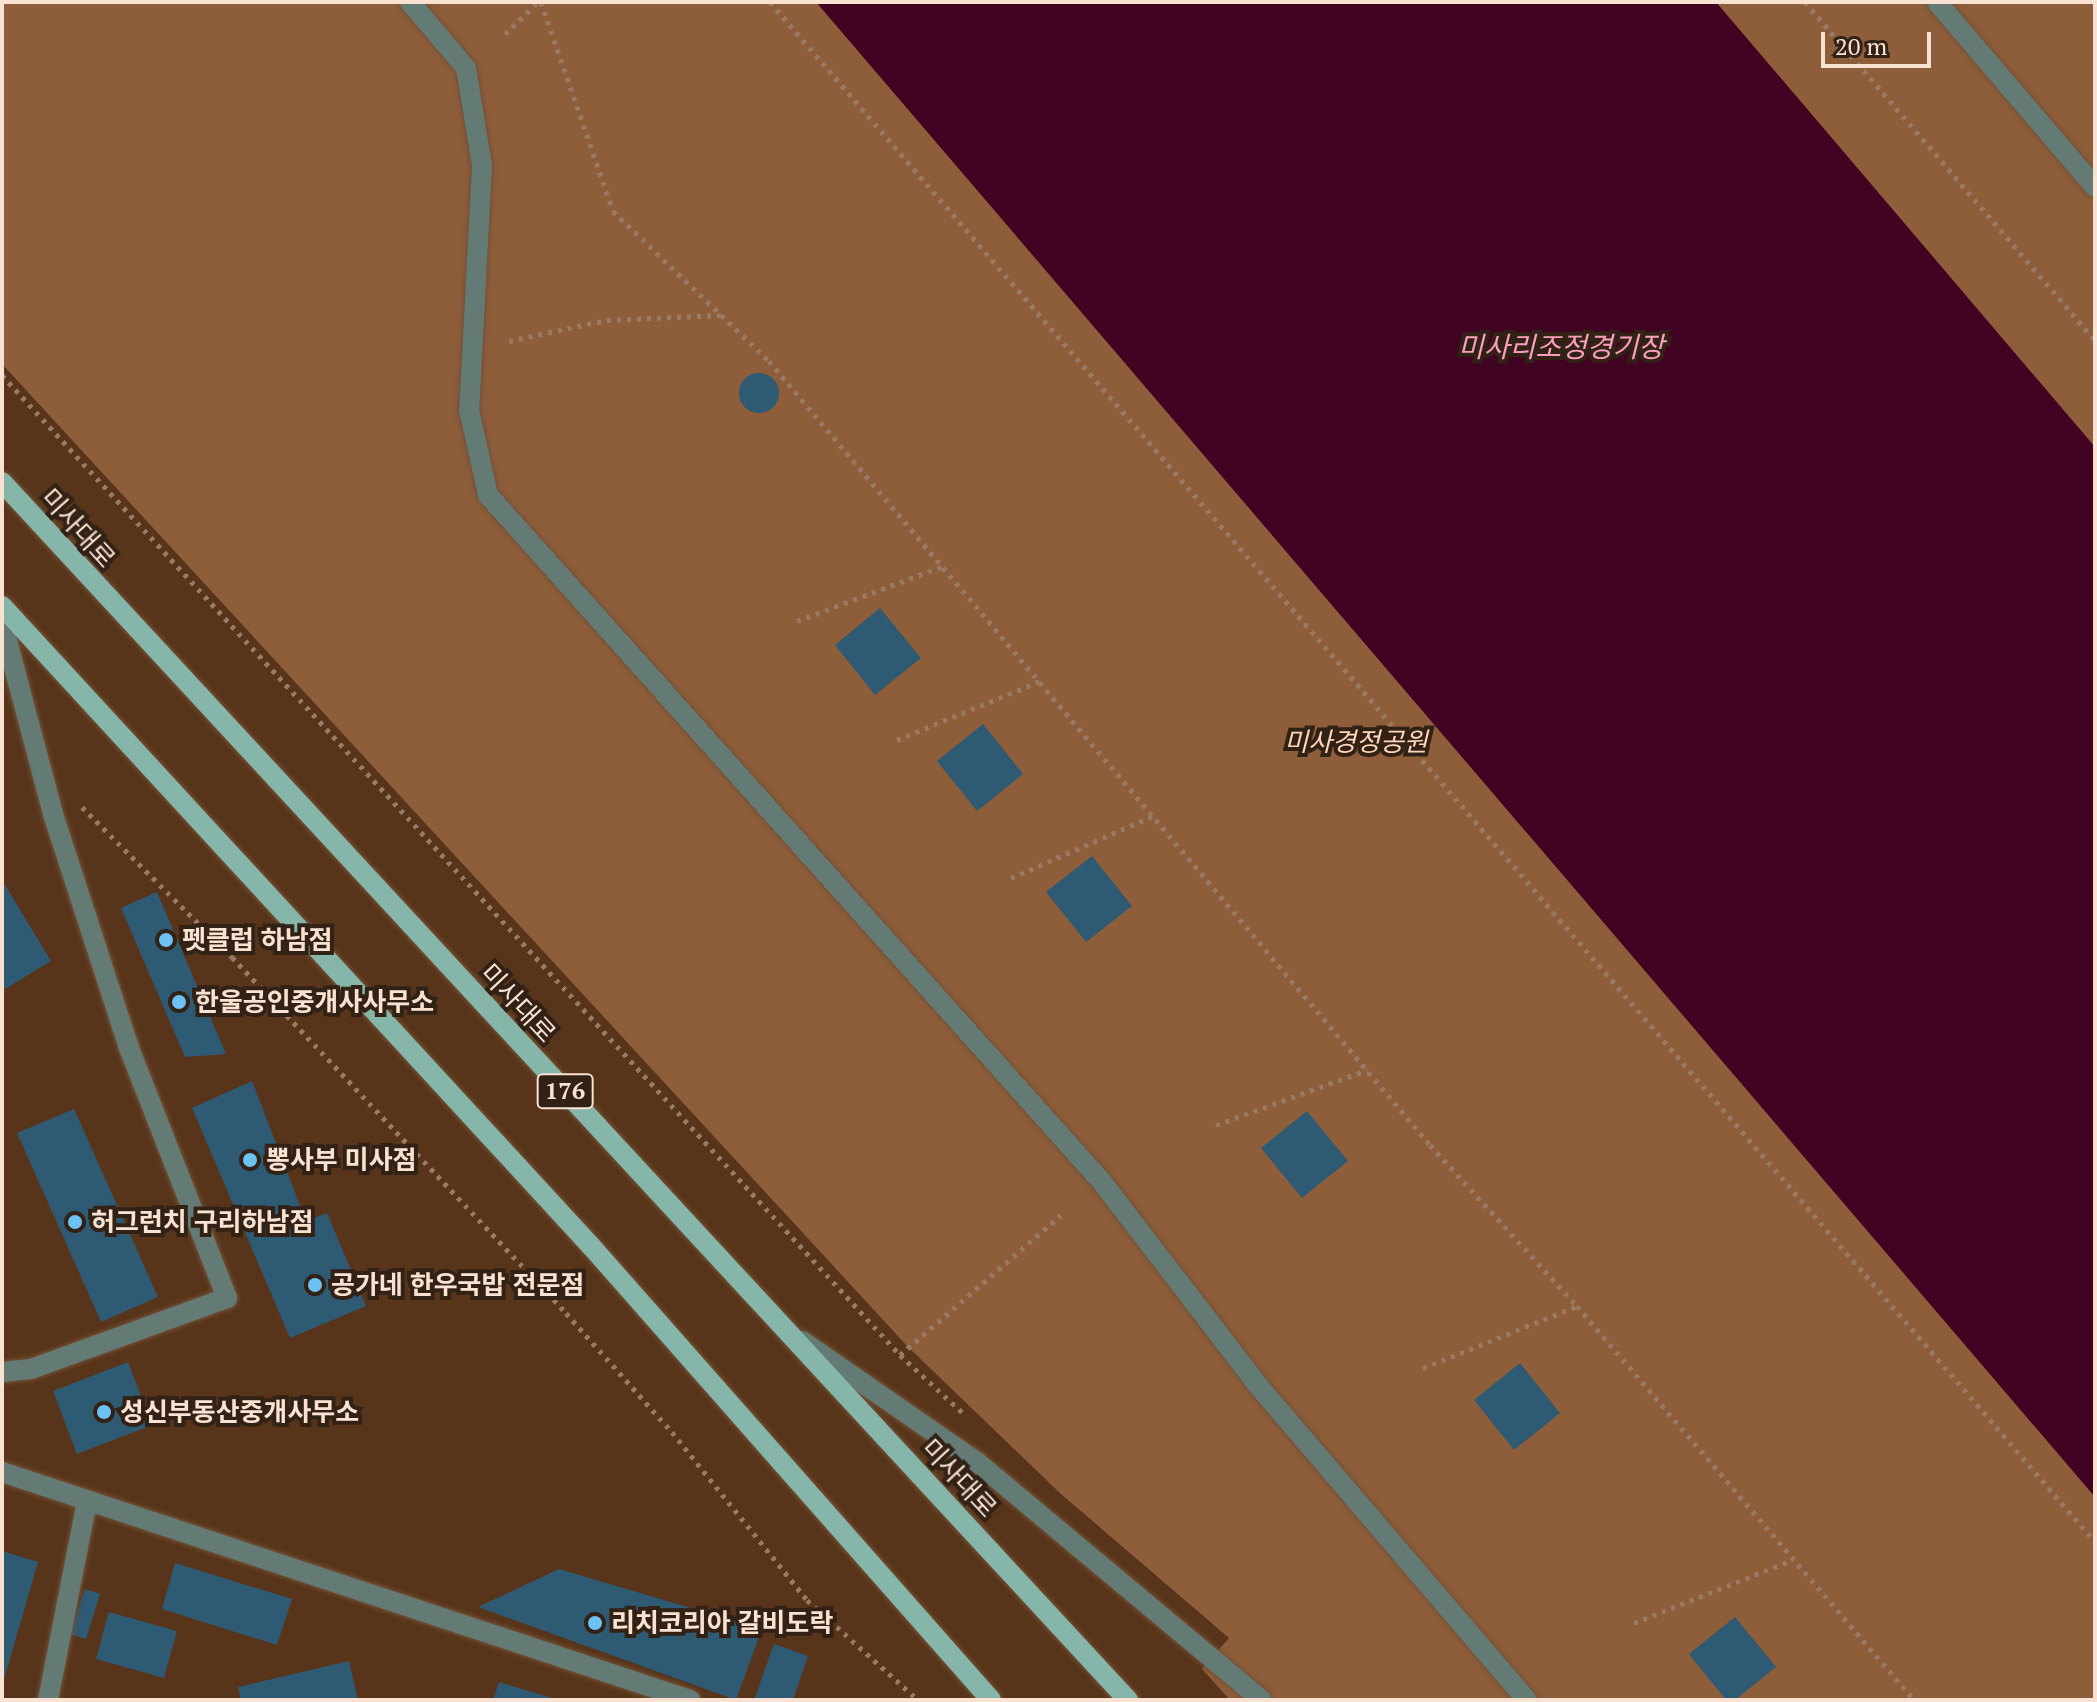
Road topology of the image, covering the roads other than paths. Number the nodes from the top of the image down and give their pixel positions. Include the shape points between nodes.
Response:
1 (410, 2) edge
2 (1937, 2) edge
3 (2095, 187) edge
4 (2, 482) edge
5 (2, 606) edge
6 (2, 622) edge
7 (787, 1331) junction
8 (2, 1372) edge
9 (2, 1472) edge
10 (87, 1502) junction
11 (48, 1700) edge
12 (690, 1700) edge
13 (991, 1700) edge
14 (1128, 1700) edge
15 (1262, 1700) edge
16 (1527, 1700) edge

1 - 16 lane via 466,68 482,166 469,410 488,495 1102,1182 1256,1383
2 - 3 lane
4 - 7 main road, 미사대로 / 176
5 - 13 main road via 591,1246
6 - 8 lane via 53,814 129,1048 227,1298 31,1369
7 - 14 main road, 미사대로 / 176
7 - 15 lane via 977,1462
9 - 10 lane
10 - 11 lane
10 - 12 lane

